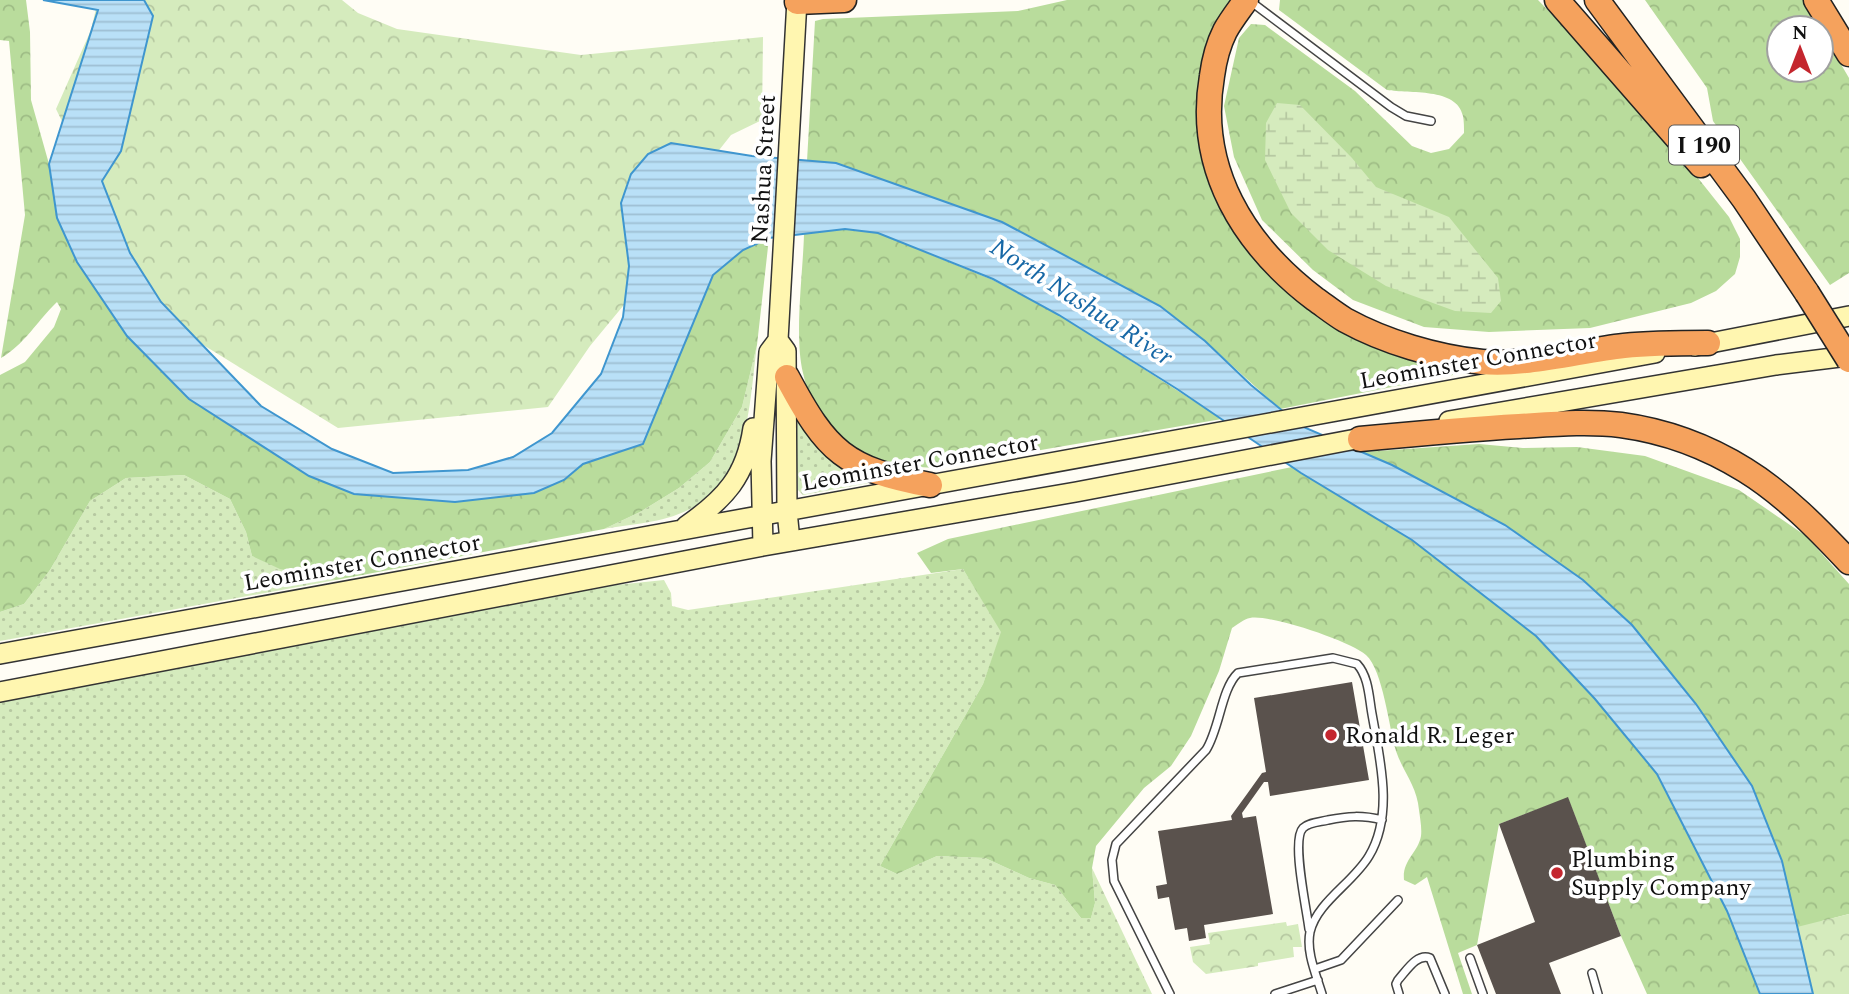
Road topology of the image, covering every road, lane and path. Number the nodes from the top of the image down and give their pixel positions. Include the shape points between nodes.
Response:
1 (844, 0) edge
2 (1247, 0) edge
3 (1556, 0) edge
4 (1597, 0) edge
5 (1816, 0) edge
6 (797, 1) edge
7 (1849, 54) edge
8 (1431, 121) dead end
9 (1787, 264) junction
10 (1849, 316) edge
11 (1708, 344) junction
12 (774, 346) junction
13 (1849, 358) edge
14 (787, 377) junction
15 (1444, 427) junction
16 (1360, 439) joint
17 (930, 485) junction
18 (787, 511) junction
19 (762, 516) junction
20 (682, 529) junction
21 (790, 541) junction
22 (763, 546) junction
23 (1849, 562) edge
24 (0, 654) edge
25 (0, 692) edge
26 (1382, 821) junction
27 (1398, 900) dead end
28 (1310, 933) junction
29 (1470, 958) dead end
30 (1315, 969) junction
31 (1592, 973) dead end
32 (1318, 980) junction
33 (1170, 994) edge
34 (1275, 994) edge
35 (1322, 994) edge
36 (1399, 994) edge
37 (1445, 994) edge
38 (1483, 994) edge
39 (1598, 994) edge

1 - 6 highway
2 - 8 lane via 1391,107 1406,116
2 - 11 highway via 1225,30 1208,100 1210,139 1221,181 1243,224 1271,262 1342,319 1405,345 1484,362 1625,346
3 - 9 highway
4 - 9 highway, I 190
5 - 7 highway
6 - 12 main road, Nashua Street
9 - 13 highway, I 190, bridge
10 - 11 main road, Leominster Connector
11 - 17 main road, Leominster Connector
12 - 14 main road, Nashua Street via 786,351
12 - 19 main road, Nashua Street via 761,461
12 - 20 main road via 759,376 751,445 740,474 723,498
13 - 15 main road via 1776,365
14 - 17 highway via 820,432 855,463
14 - 18 main road, Nashua Street
15 - 16 highway
15 - 23 highway via 1605,424 1688,442 1768,486
16 - 21 main road
17 - 18 main road, Leominster Connector
18 - 19 main road, Leominster Connector
18 - 21 main road, Nashua Street
19 - 20 main road, Leominster Connector
19 - 22 main road, Nashua Street
20 - 24 main road, Leominster Connector
21 - 22 main road
22 - 25 main road
26 - 28 lane via 1369,856 1320,911
26 - 28 lane via 1348,816 1308,824 1300,832
26 - 33 lane via 1381,765 1366,679 1357,664 1333,658 1235,675 1206,750 1120,838 1112,860 1114,881
27 - 30 lane via 1341,960
28 - 30 lane
29 - 38 lane
30 - 32 lane
31 - 39 lane
32 - 34 lane
32 - 35 lane
36 - 37 lane via 1398,980 1426,956

